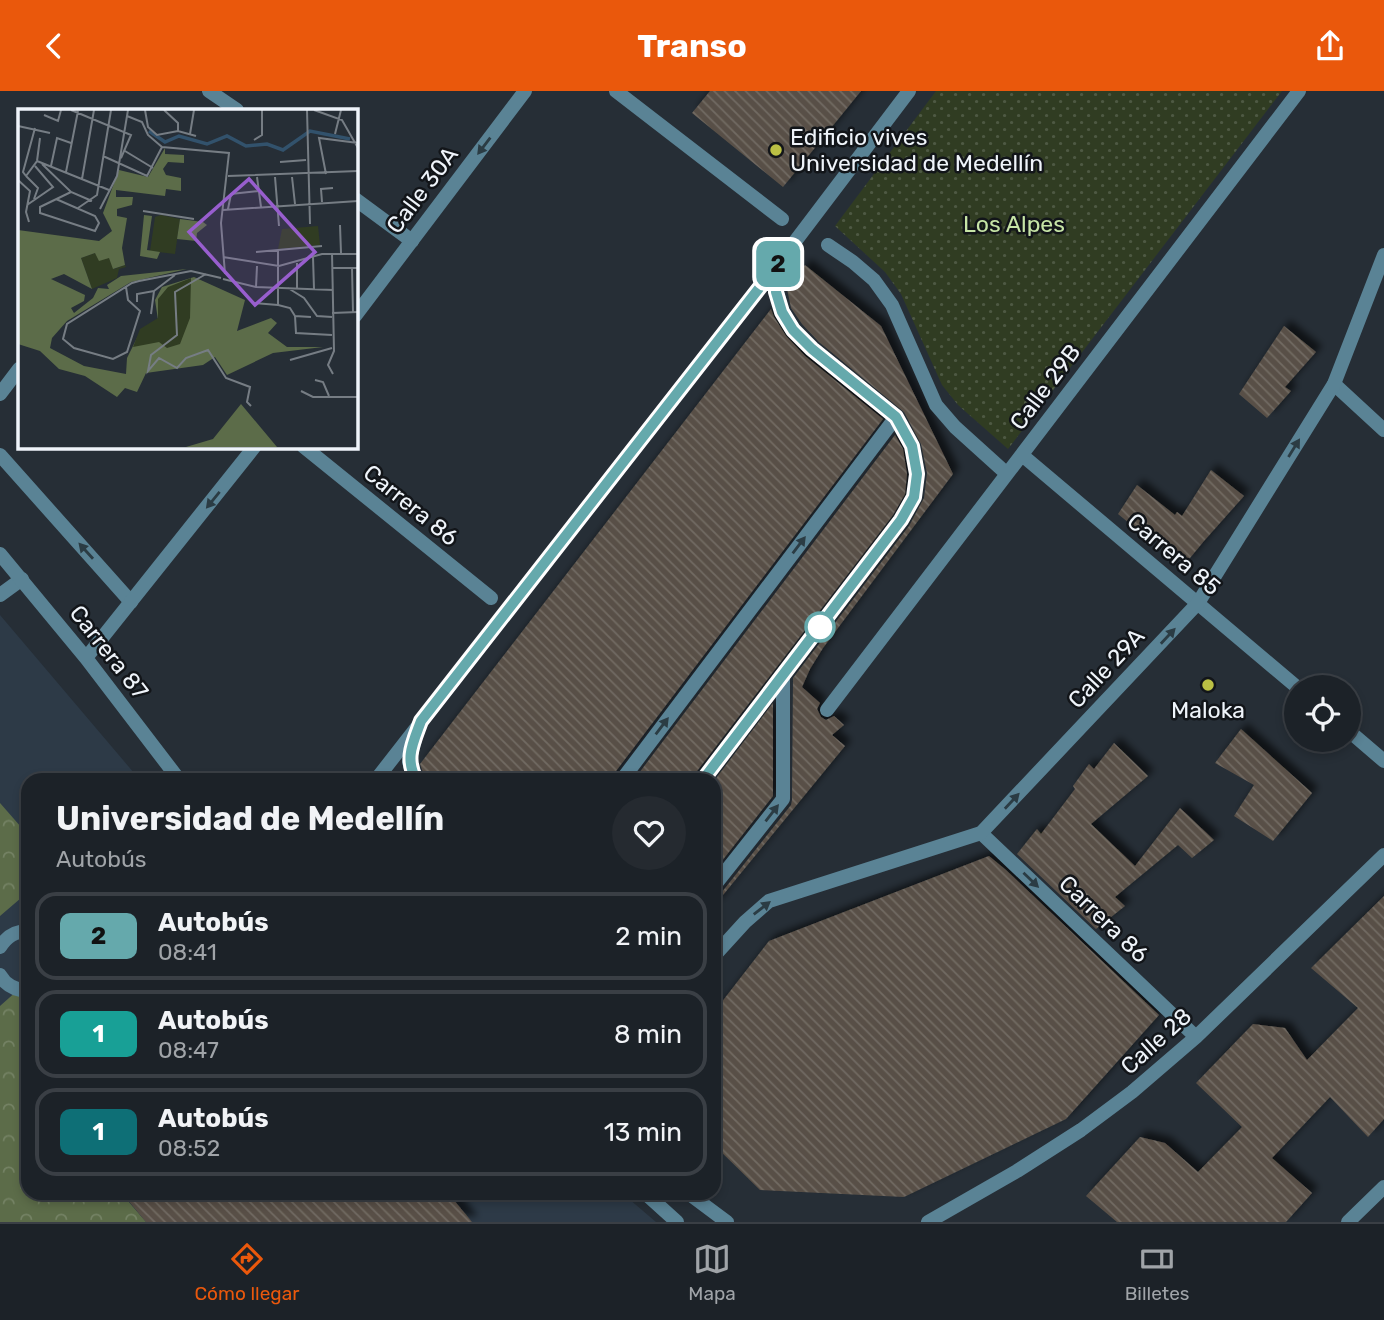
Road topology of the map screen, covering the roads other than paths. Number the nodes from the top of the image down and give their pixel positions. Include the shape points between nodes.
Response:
1 (209, 91) edge
2 (525, 91) edge
3 (617, 91) edge
4 (909, 91) edge
5 (1299, 91) edge
6 (230, 108) edge
7 (357, 200) edge
8 (782, 219) dead end
9 (412, 241) junction
10 (828, 245) dead end
11 (1384, 255) edge
12 (778, 264) junction
13 (357, 313) edge
14 (18, 370) edge
15 (1334, 384) junction
16 (0, 394) edge
17 (896, 417) junction
18 (1384, 430) edge
19 (253, 448) edge
20 (305, 448) edge
21 (0, 455) edge
22 (1022, 455) junction
23 (1007, 474) junction
24 (0, 554) edge
25 (22, 579) junction
26 (0, 595) edge
27 (491, 599) dead end
28 (131, 602) junction
29 (1198, 603) junction
30 (86, 658) junction
31 (783, 676) junction
32 (1284, 676) edge
33 (827, 710) dead end
34 (421, 721) junction
35 (1361, 741) edge
36 (1384, 761) edge
37 (174, 773) edge
38 (381, 773) edge
39 (414, 773) edge
40 (627, 773) edge
41 (708, 773) edge
42 (981, 833) junction
43 (1384, 855) edge
44 (721, 877) edge
45 (21, 933) edge
46 (0, 947) edge
47 (721, 948) edge
48 (1, 977) edge
49 (21, 989) edge
50 (1196, 1037) junction
51 (1384, 1187) edge
52 (653, 1200) edge
53 (697, 1200) edge
54 (928, 1221) edge
55 (677, 1222) edge
56 (727, 1222) edge
57 (1348, 1222) edge

1 - 6 street
2 -> 9 street, Calle 30A
3 - 8 street
4 - 12 street
5 - 22 street, Calle 29B
7 - 9 street
9 - 13 street, Calle 30A
10 - 23 street via 874,280 892,305 936,405
11 - 15 street, Calle 29A
12 - 17 street via 776,292 793,330
12 - 34 street
14 - 16 street
15 - 18 street
29 -> 15 street, Calle 29A
17 - 31 street via 912,446 917,474 914,497
40 -> 17 street
19 -> 28 street
20 - 27 street, Carrera 86
28 -> 21 street
22 - 23 street, Calle 29B
22 - 29 street, Carrera 85
23 - 33 street, Calle 29B
24 - 25 street, Carrera 87
25 - 26 street
25 - 30 street, Carrera 87
28 - 30 street
29 - 32 street, Carrera 85
42 -> 29 street, Calle 29A
30 - 37 street, Carrera 87
31 - 41 street
44 -> 31 street via 783,799
34 - 38 street
34 - 39 street via 409,762
35 - 36 street
47 -> 42 street, Calle 29A via 769,901
42 -> 50 street, Carrera 86
43 - 50 street, Calle 28
45 - 46 street via 12,934
48 - 49 street
50 - 54 street, Calle 28 via 1082,1130
51 - 57 street
52 - 55 street
53 - 56 street

